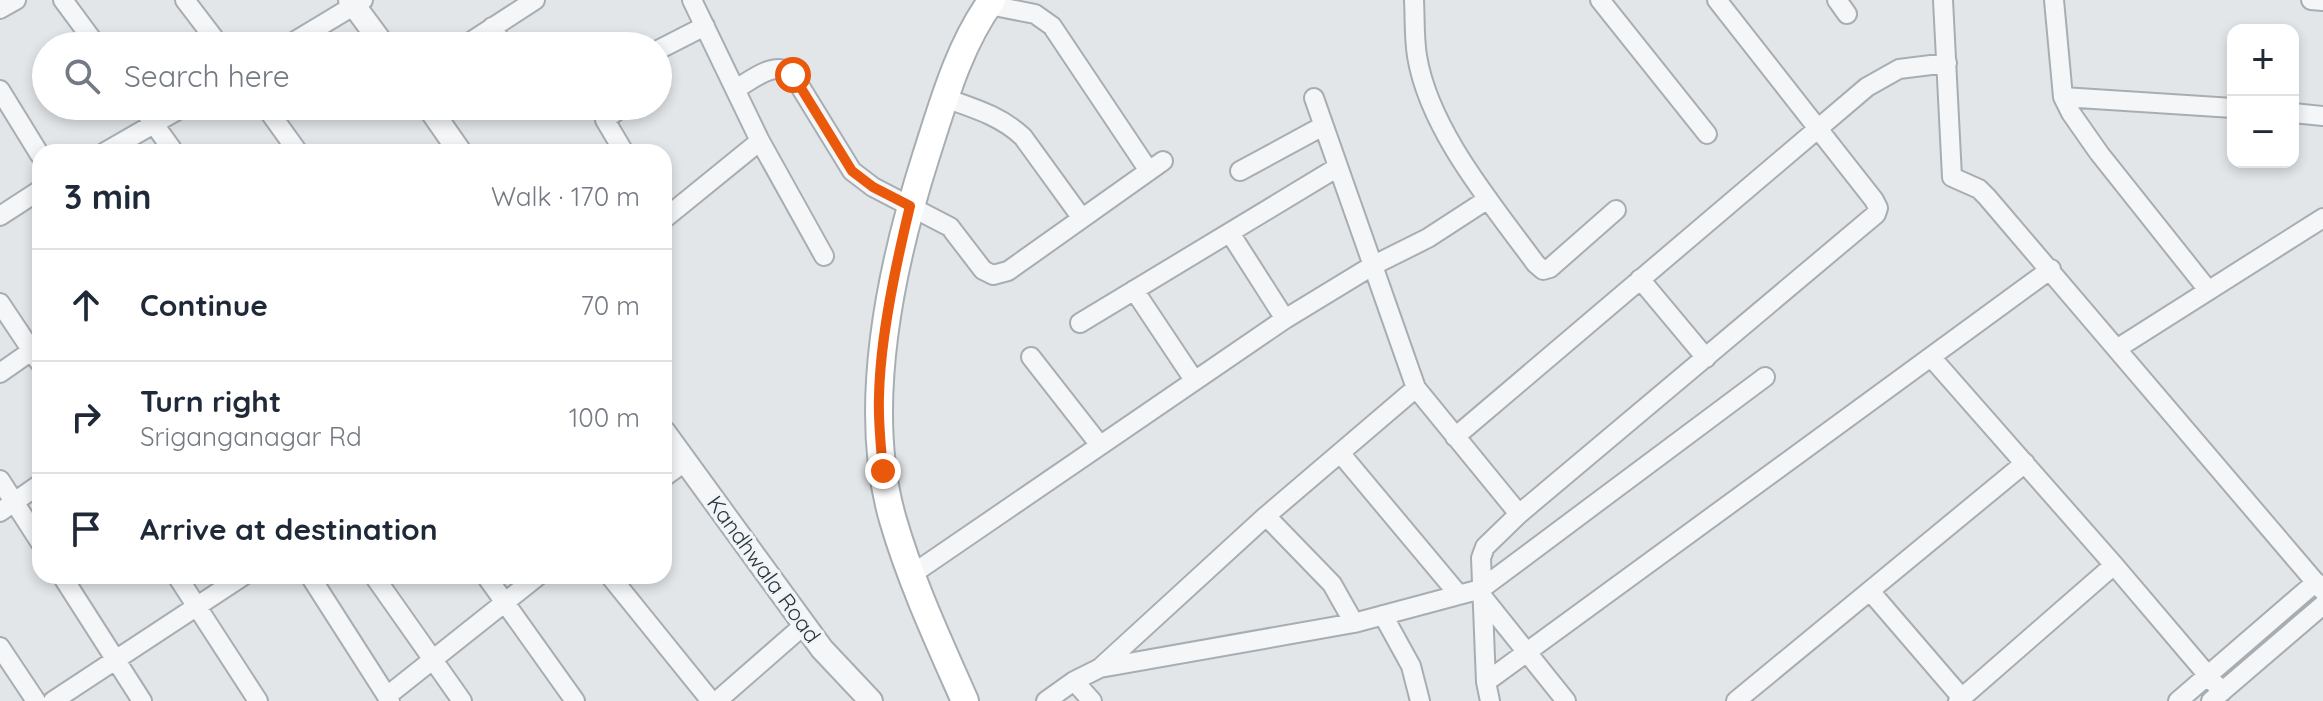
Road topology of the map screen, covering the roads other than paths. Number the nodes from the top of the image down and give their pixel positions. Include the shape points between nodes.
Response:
1 (16, 0) edge
2 (63, 0) edge
3 (185, 0) edge
4 (535, 0) edge
5 (692, 0) edge
6 (1414, 0) edge
7 (1600, 0) edge
8 (1717, 0) edge
9 (1943, 0) edge
10 (2054, 0) edge
11 (2311, 0) edge
12 (2323, 1) edge
13 (356, 2) edge
14 (990, 3) edge
15 (0, 9) edge
16 (705, 26) junction
17 (492, 27) junction
18 (87, 32) edge
19 (209, 32) edge
20 (309, 32) edge
21 (375, 32) edge
22 (485, 32) edge
23 (495, 32) edge
24 (672, 43) edge
25 (1947, 63) junction
26 (736, 89) junction
27 (0, 90) edge
28 (2063, 97) junction
29 (945, 98) junction
30 (1314, 98) dead end
31 (2227, 108) edge
32 (2299, 114) edge
33 (2323, 116) edge
34 (151, 120) edge
35 (161, 120) edge
36 (275, 120) edge
37 (438, 120) edge
38 (605, 120) edge
39 (154, 124) junction
40 (1323, 126) junction
41 (1817, 130) junction
42 (1707, 134) dead end
43 (760, 141) junction
44 (33, 144) edge
45 (119, 144) edge
46 (168, 144) edge
47 (292, 144) edge
48 (454, 144) edge
49 (619, 144) edge
50 (1338, 167) junction
51 (1240, 171) dead end
52 (32, 195) edge
53 (1488, 199) junction
54 (910, 206) junction
55 (672, 210) edge
56 (1616, 210) dead end
57 (0, 216) edge
58 (1081, 217) junction
59 (2323, 218) edge
60 (1230, 233) junction
61 (824, 256) dead end
62 (1372, 266) junction
63 (2051, 269) junction
64 (1640, 279) junction
65 (1134, 290) junction
66 (2208, 290) junction
67 (0, 303) edge
68 (1285, 319) junction
69 (1080, 323) dead end
70 (32, 346) edge
71 (2118, 348) junction
72 (32, 356) edge
73 (1031, 357) dead end
74 (1931, 357) junction
75 (1706, 358) junction
76 (0, 373) edge
77 (1765, 377) dead end
78 (1194, 380) junction
79 (1416, 388) junction
80 (1455, 437) junction
81 (672, 443) edge
82 (1099, 444) junction
83 (1341, 454) junction
84 (686, 461) junction
85 (2025, 463) junction
86 (672, 471) edge
87 (0, 480) edge
88 (32, 490) edge
89 (7, 507) edge
90 (1519, 514) junction
91 (1266, 516) junction
92 (32, 534) edge
93 (2114, 565) junction
94 (911, 575) junction
95 (67, 584) edge
96 (182, 584) edge
97 (232, 584) edge
98 (315, 584) edge
99 (380, 584) edge
100 (492, 584) edge
101 (529, 584) edge
102 (617, 584) edge
103 (2319, 587) edge
104 (1870, 591) junction
105 (1481, 592) junction
106 (1459, 595) junction
107 (506, 603) junction
108 (2323, 605) edge
109 (197, 608) junction
110 (1383, 615) junction
111 (1354, 623) junction
112 (804, 625) junction
113 (0, 647) edge
114 (1528, 652) junction
115 (115, 659) junction
116 (433, 661) junction
117 (1100, 668) junction
118 (2207, 676) junction
119 (1074, 681) junction
120 (1486, 682) junction
121 (2216, 696) edge
122 (388, 699) edge
123 (864, 699) edge
124 (1960, 700) edge
125 (36, 701) edge
126 (53, 701) edge
127 (142, 701) edge
128 (258, 701) edge
129 (462, 701) edge
130 (575, 701) edge
131 (714, 701) edge
132 (965, 701) edge
133 (1046, 701) edge
134 (1092, 701) edge
135 (1420, 701) edge
136 (1490, 701) edge
137 (1566, 701) edge
138 (1736, 701) edge
139 (2178, 701) edge

1 - 15 street
2 - 18 street
3 - 19 street
4 - 17 street
5 - 16 street
6 - 53 street via 1425,87
7 - 42 street
8 - 41 street
9 - 25 street
10 - 28 street
11 - 12 street
13 - 20 street
13 - 21 street
14 - 29 main road
14 - 58 street via 1035,14 1052,26 1156,166
16 - 24 street
16 - 26 street
17 - 22 street
17 - 23 street
25 - 41 street via 1889,73
25 - 63 street via 1952,177 1979,189
26 - 43 street
26 - 54 street via 767,72 787,69 852,171
27 - 44 street
28 - 31 street
28 - 66 street via 2099,153
29 - 54 main road
29 - 58 street via 1012,127
30 - 40 street
32 - 33 street
34 - 39 street
35 - 39 street
36 - 47 street
37 - 48 street
38 - 49 street
39 - 45 street
39 - 46 street
40 - 50 street
40 - 51 street
41 - 64 street
41 - 75 street via 1874,200 1876,214
43 - 55 street
43 - 61 street
50 - 60 street
50 - 62 street
52 - 57 street
53 - 56 street via 1543,270
53 - 62 street
54 - 58 street via 950,227 983,270 993,275 1008,271
54 - 94 main road via 879,396 883,471
59 - 66 street
60 - 65 street
60 - 68 street
62 - 68 street
62 - 79 street
63 - 71 street
63 - 74 street
64 - 75 street
64 - 80 street
65 - 69 street
65 - 78 street
66 - 71 street
67 - 70 street
68 - 78 street
71 - 103 street
72 - 76 street
73 - 82 street
74 - 85 street
74 - 114 street
75 - 90 street
77 - 105 street
78 - 82 street
79 - 80 street
79 - 83 street
80 - 90 street
81 - 84 street, Kandhwala Road
82 - 94 street
83 - 91 street
83 - 106 street
84 - 86 street
84 - 112 street, Kandhwala Road
85 - 93 street
85 - 104 street
87 - 89 street
88 - 89 street
89 - 92 street
90 - 105 street via 1485,547
91 - 111 street via 1332,584
91 - 117 street
93 - 118 street
93 - 124 street
94 - 132 main road
95 - 115 street
96 - 109 street
97 - 109 street
98 - 122 street
99 - 116 street
100 - 107 street
101 - 107 street
102 - 131 street
103 - 118 street
104 - 124 street
104 - 138 street
105 - 106 street
105 - 114 street
105 - 120 street
106 - 110 street
107 - 116 street
107 - 130 street
108 - 121 street
109 - 115 street
109 - 128 street
110 - 111 street
110 - 135 street via 1411,666
111 - 117 street
112 - 123 street, Kandhwala Road
112 - 131 street
113 - 125 street
114 - 120 street
114 - 137 street
115 - 126 street
115 - 127 street
116 - 122 street
116 - 129 street
117 - 119 street
118 - 121 street
118 - 139 street
119 - 133 street
119 - 134 street
120 - 136 street

